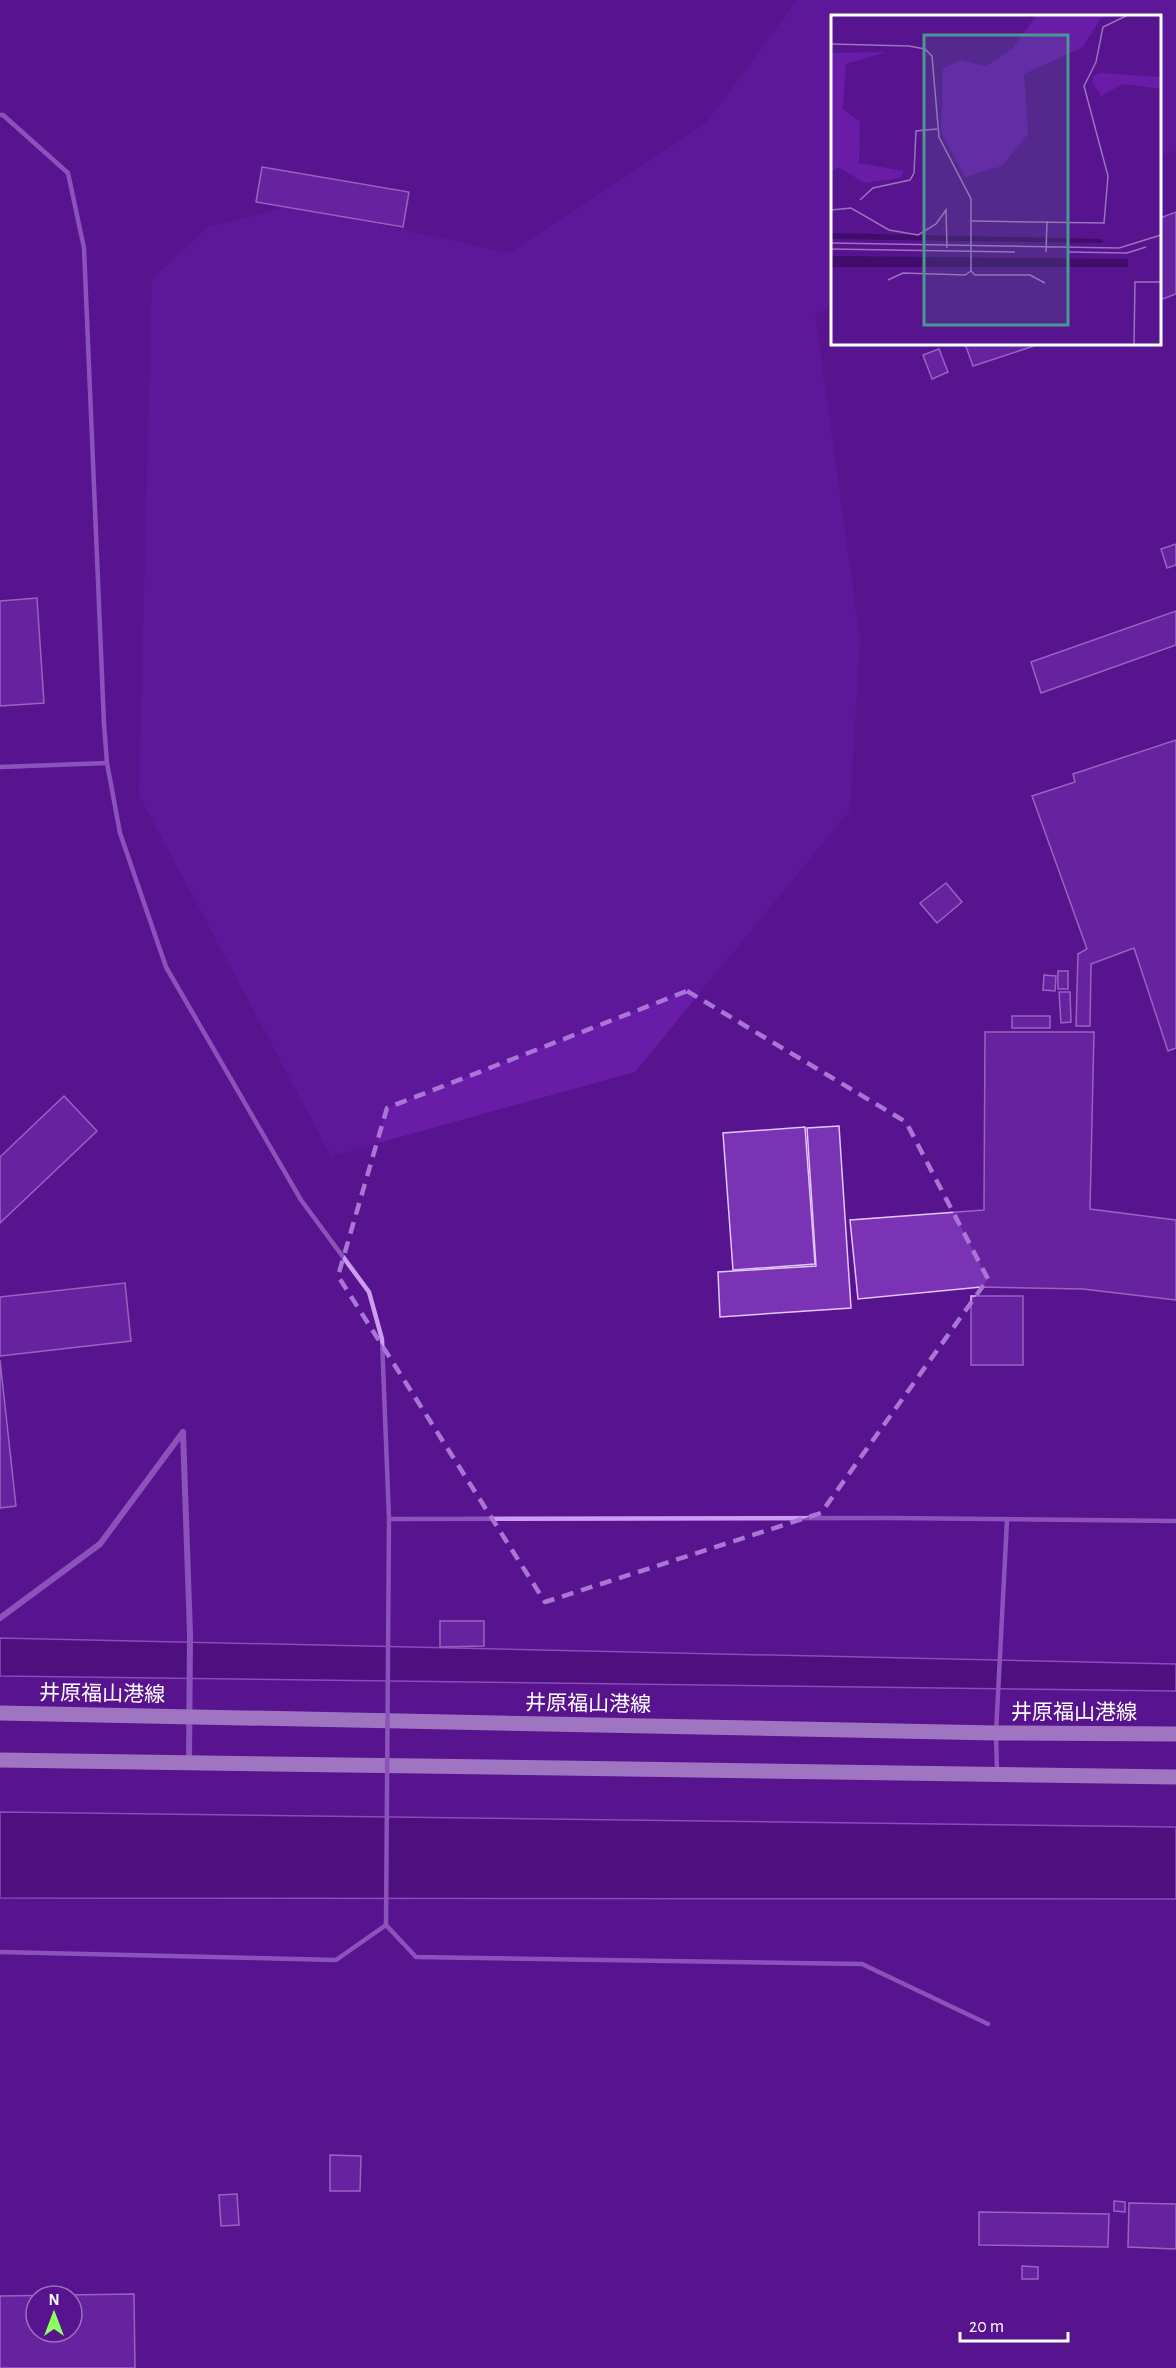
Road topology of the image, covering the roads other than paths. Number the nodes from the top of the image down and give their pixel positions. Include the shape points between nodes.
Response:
1 (0, 115) edge
2 (107, 763) junction
3 (0, 767) edge
4 (389, 1519) junction
5 (1007, 1520) junction
6 (1176, 1521) edge
7 (0, 1618) edge
8 (0, 1713) edge
9 (189, 1717) junction
10 (996, 1733) junction
11 (1176, 1734) edge
12 (0, 1760) edge
13 (189, 1763) junction
14 (997, 1774) junction
15 (1176, 1777) edge
16 (386, 1925) junction
17 (0, 1952) edge
18 (988, 2024) dead end

1 - 2 lane via 68,173 84,248
2 - 3 lane
2 - 4 lane via 120,833 166,967 301,1200 369,1292 382,1340
4 - 5 lane
4 - 16 lane, bridge
5 - 6 lane
5 - 10 lane
7 - 9 street via 100,1544 183,1432
8 - 9 main road, 井原福山港線
9 - 10 main road, 井原福山港線
9 - 13 street
10 - 11 main road, 井原福山港線
10 - 14 lane
12 - 13 main road
13 - 14 main road
14 - 15 main road
16 - 17 lane via 336,1960
16 - 18 lane via 416,1957 862,1964

